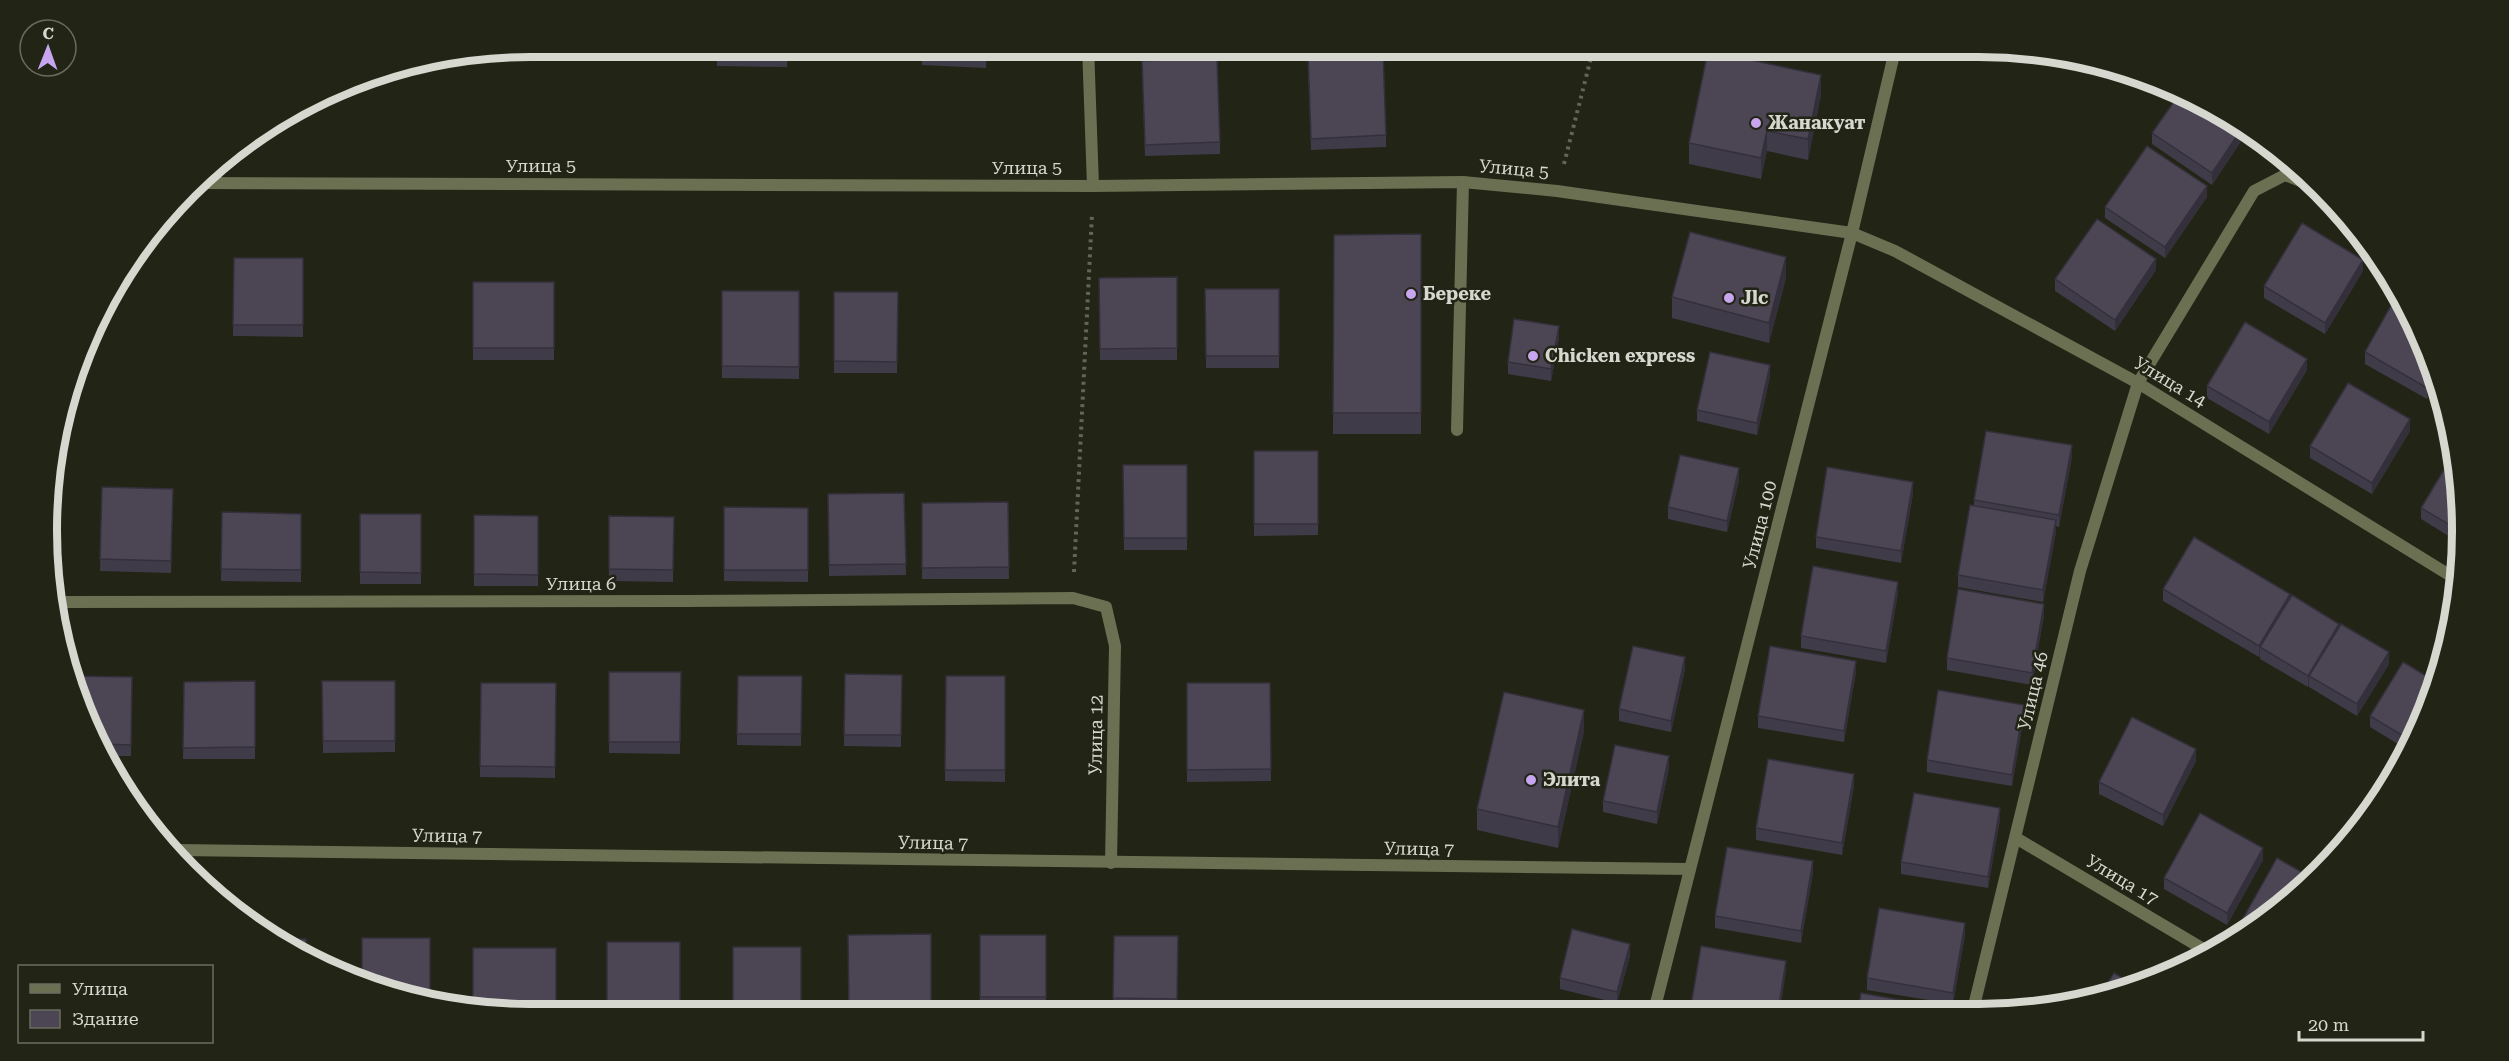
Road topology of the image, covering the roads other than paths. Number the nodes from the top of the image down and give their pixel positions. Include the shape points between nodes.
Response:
1 (1089, 57) edge
2 (1893, 57) edge
3 (2295, 179) edge
4 (1463, 182) junction
5 (210, 183) edge
6 (1093, 186) junction
7 (1852, 233) junction
8 (2138, 382) junction
9 (1457, 430) dead end
10 (2450, 575) edge
11 (63, 602) edge
12 (1106, 607) joint
13 (2016, 838) junction
14 (182, 850) edge
15 (1112, 863) junction
16 (1690, 869) junction
17 (2202, 948) edge
18 (1656, 1004) edge
19 (1975, 1004) edge

1 - 6 street
2 - 7 street, Улица 100
3 - 8 street, Улица 46 via 2285,175 2254,191
4 - 6 street, Улица 5
4 - 7 street, Улица 5 via 1557,191
4 - 9 street
5 - 6 street, Улица 5
7 - 8 street, Улица 14 via 1895,251
7 - 16 street, Улица 100
8 - 10 street, Улица 14
8 - 13 street, Улица 46 via 2080,571
11 - 12 street, Улица 6 via 1073,598
12 - 15 street, Улица 12 via 1115,646
13 - 17 street, Улица 17
13 - 19 street, Улица 46
14 - 15 street, Улица 7
15 - 16 street, Улица 7
16 - 18 street, Улица 100

